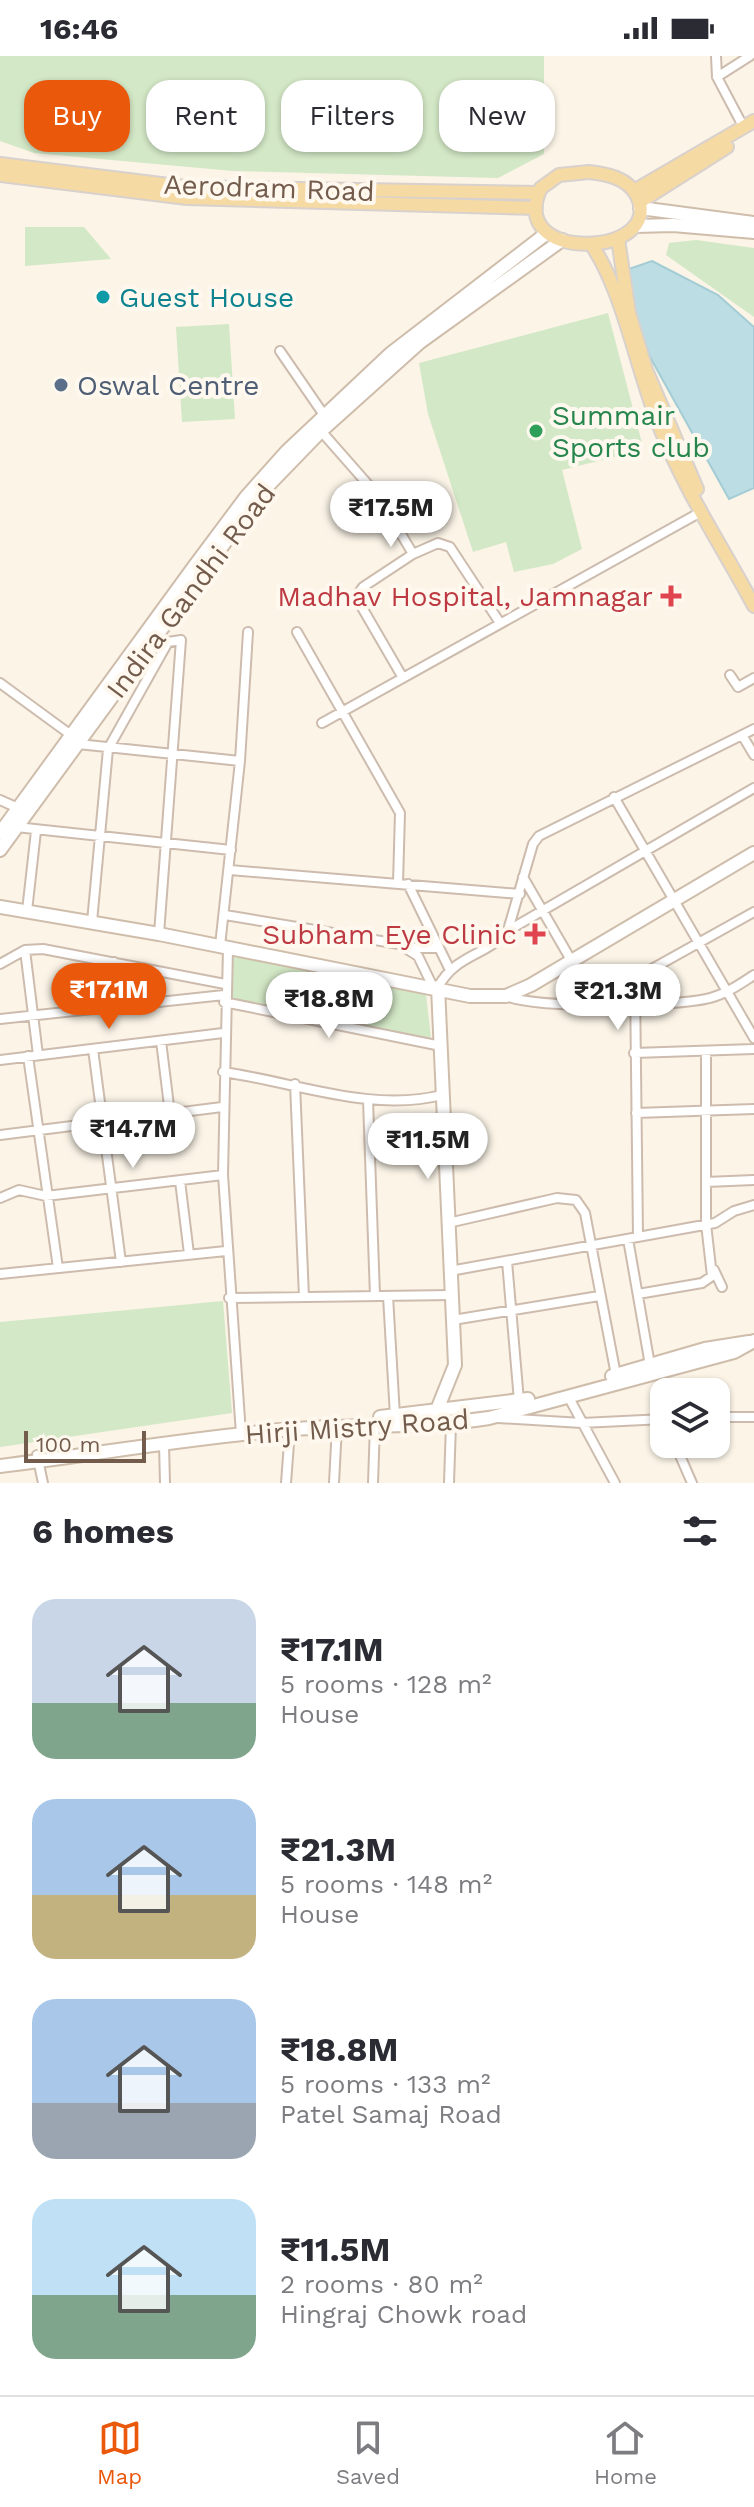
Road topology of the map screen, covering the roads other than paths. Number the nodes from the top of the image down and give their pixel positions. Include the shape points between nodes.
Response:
1 (716, 56) edge
2 (750, 56) edge
3 (717, 77) junction
4 (751, 127) edge
5 (1, 166) edge
6 (538, 193) junction
7 (638, 200) junction
8 (536, 208) junction
9 (754, 223) edge
10 (635, 226) junction
11 (754, 232) edge
12 (547, 233) junction
13 (618, 239) junction
14 (562, 240) junction
15 (591, 244) junction
16 (280, 351) dead end
17 (324, 415) junction
18 (321, 431) junction
19 (703, 516) junction
20 (413, 554) junction
21 (754, 606) edge
22 (500, 623) junction
23 (248, 632) dead end
24 (297, 632) dead end
25 (730, 675) dead end
26 (403, 678) junction
27 (754, 678) edge
28 (0, 683) edge
29 (343, 712) junction
30 (322, 723) dead end
31 (754, 729) edge
32 (742, 735) junction
33 (75, 739) junction
34 (108, 749) junction
35 (173, 755) junction
36 (754, 755) edge
37 (240, 761) junction
38 (754, 788) edge
39 (614, 797) junction
40 (0, 800) edge
41 (18, 808) junction
42 (16, 827) junction
43 (36, 831) junction
44 (0, 833) edge
45 (100, 839) junction
46 (166, 843) junction
47 (0, 850) edge
48 (231, 850) junction
49 (646, 853) junction
50 (754, 853) edge
51 (230, 870) junction
52 (523, 876) junction
53 (403, 883) junction
54 (520, 894) junction
55 (674, 901) junction
56 (0, 907) edge
57 (27, 911) junction
58 (754, 912) edge
59 (544, 913) junction
60 (225, 915) junction
61 (92, 922) junction
62 (508, 930) junction
63 (159, 934) junction
64 (699, 944) junction
65 (224, 947) junction
66 (409, 948) junction
67 (439, 948) junction
68 (25, 950) junction
69 (571, 960) junction
70 (114, 962) junction
71 (0, 964) edge
72 (449, 968) junction
73 (754, 975) edge
74 (742, 982) junction
75 (754, 983) edge
76 (225, 984) junction
77 (436, 987) junction
78 (727, 991) junction
79 (506, 996) junction
80 (224, 998) junction
81 (633, 1002) junction
82 (118, 1006) junction
83 (34, 1015) junction
84 (0, 1019) edge
85 (223, 1033) junction
86 (754, 1038) edge
87 (161, 1041) junction
88 (441, 1046) junction
89 (93, 1049) junction
90 (754, 1049) edge
91 (706, 1051) junction
92 (634, 1053) junction
93 (38, 1055) junction
94 (28, 1056) junction
95 (0, 1060) edge
96 (223, 1072) junction
97 (295, 1084) junction
98 (442, 1095) junction
99 (368, 1100) junction
100 (222, 1107) junction
101 (754, 1109) edge
102 (707, 1111) junction
103 (636, 1113) junction
104 (170, 1114) junction
105 (105, 1122) junction
106 (37, 1130) junction
107 (0, 1135) edge
108 (223, 1175) junction
109 (754, 1180) edge
110 (180, 1181) junction
111 (706, 1182) junction
112 (114, 1189) junction
113 (46, 1196) junction
114 (0, 1198) edge
115 (754, 1205) edge
116 (448, 1223) junction
117 (706, 1224) junction
118 (633, 1238) junction
119 (589, 1246) junction
120 (226, 1251) junction
121 (189, 1254) junction
122 (507, 1261) junction
123 (121, 1262) junction
124 (58, 1268) junction
125 (713, 1269) junction
126 (450, 1271) junction
127 (0, 1274) edge
128 (722, 1287) dead end
129 (638, 1294) junction
130 (452, 1295) junction
131 (375, 1296) junction
132 (388, 1296) junction
133 (599, 1296) junction
134 (304, 1297) junction
135 (229, 1298) junction
136 (511, 1311) junction
137 (453, 1320) junction
138 (753, 1342) edge
139 (650, 1365) junction
140 (616, 1375) junction
141 (453, 1377) junction
142 (568, 1396) junction
143 (519, 1401) junction
144 (437, 1412) junction
145 (395, 1416) junction
146 (451, 1417) junction
147 (730, 1417) edge
148 (754, 1417) edge
149 (489, 1418) junction
150 (650, 1420) edge
151 (582, 1423) junction
152 (429, 1424) junction
153 (375, 1425) junction
154 (337, 1426) junction
155 (290, 1430) junction
156 (240, 1431) junction
157 (164, 1444) junction
158 (38, 1458) junction
159 (681, 1458) edge
160 (0, 1459) edge
161 (0, 1466) edge
162 (43, 1483) edge
163 (165, 1483) edge
164 (286, 1483) edge
165 (334, 1483) edge
166 (373, 1483) edge
167 (449, 1483) edge
168 (615, 1483) edge
169 (692, 1483) edge

1 - 3 street
2 - 3 street
3 - 4 street
4 - 7 main road
5 - 6 main road, Aerodram Road via 185,187
5 - 8 main road, Aerodram Road via 187,198
6 - 7 main road via 559,175 589,172 617,178
6 - 8 main road
7 - 9 main road
7 - 10 main road
8 - 12 main road
10 - 11 main road
10 - 13 main road
12 - 14 main road
12 - 17 main road, Indira Gandhi Road via 390,354
13 - 15 main road
13 - 19 main road via 629,313 646,370 706,510
14 - 15 main road
14 - 18 main road, Indira Gandhi Road via 419,343
15 - 19 main road via 614,286 662,434
16 - 17 street
17 - 33 main road, Indira Gandhi Road via 246,497
18 - 20 street via 379,497
18 - 33 main road, Indira Gandhi Road via 243,517
19 - 21 main road
19 - 22 street
20 - 22 street via 438,543 450,547
20 - 26 street via 358,594
22 - 26 street
23 - 37 street
24 - 29 street
25 - 27 street via 738,687
26 - 29 street
28 - 33 street
29 - 30 street
29 - 53 street via 400,813
31 - 32 street
32 - 36 street
32 - 39 street
33 - 34 street
33 - 41 main road, Indira Gandhi Road
33 - 42 main road, Indira Gandhi Road
34 - 35 street
34 - 35 street via 168,642 181,640
34 - 45 street
35 - 37 street
35 - 46 street
37 - 48 street
38 - 49 street
39 - 49 street
39 - 52 street via 539,836
40 - 41 street
41 - 44 main road, Indira Gandhi Road
42 - 43 street
42 - 47 main road, Indira Gandhi Road
43 - 45 street
43 - 57 street
45 - 46 street
45 - 61 street
46 - 48 street
46 - 63 street
48 - 51 street
49 - 55 street
49 - 59 street
50 - 55 main road
51 - 53 street
51 - 60 street
52 - 54 street
52 - 59 street
53 - 54 street
53 - 67 street
54 - 62 street
55 - 64 street
55 - 69 main road
56 - 57 main road
57 - 61 main road
58 - 64 street
59 - 62 street
59 - 69 street
60 - 65 street
60 - 66 street
61 - 63 main road
62 - 72 street
63 - 65 main road
64 - 78 street
64 - 81 street via 641,975
65 - 76 street
65 - 77 main road
66 - 67 street
66 - 77 street
67 - 72 street
68 - 70 street
68 - 71 street
68 - 83 street
69 - 79 main road
70 - 76 street
70 - 82 street
72 - 77 street
73 - 74 street
74 - 75 street
74 - 78 street
76 - 80 street
77 - 79 main road via 470,996
77 - 88 main road
78 - 81 street via 701,999
78 - 86 street
79 - 81 street via 561,1005
80 - 82 street
80 - 85 street
80 - 88 street
81 - 92 street
82 - 83 street
83 - 84 street
83 - 93 street
85 - 87 street
85 - 96 street
87 - 89 street
87 - 104 street
88 - 98 main road
89 - 93 street
89 - 105 street
90 - 91 street
91 - 92 street
91 - 102 street
92 - 103 street
93 - 94 street
94 - 95 street
94 - 106 street
96 - 97 street
96 - 100 street
97 - 99 street
97 - 134 street
98 - 99 street via 399,1103
98 - 116 main road
99 - 131 street
100 - 104 street
100 - 108 street
101 - 102 street
102 - 103 street
102 - 111 street
103 - 118 street
104 - 105 street
105 - 106 street
105 - 112 street
106 - 107 street
106 - 113 street
108 - 110 street
108 - 120 street
109 - 111 street
110 - 112 street
110 - 121 street
111 - 117 street
112 - 113 street
112 - 123 street
113 - 114 street via 19,1190
113 - 124 street
115 - 117 street
116 - 119 street via 566,1197 582,1206
116 - 126 main road
117 - 118 street
117 - 125 street
118 - 119 street
118 - 129 street
119 - 122 street
119 - 133 street
120 - 121 street
120 - 135 street
121 - 123 street
122 - 126 street
122 - 136 street
123 - 124 street
124 - 127 street
125 - 128 street
125 - 129 street via 702,1283
126 - 130 main road
129 - 139 street
130 - 132 street
130 - 137 main road
131 - 132 street
131 - 134 street
132 - 145 street
133 - 136 street
133 - 140 street
134 - 135 street
135 - 156 street
136 - 137 street
136 - 143 street
137 - 141 main road
138 - 139 main road, Hirji Mistry Road via 725,1344
138 - 142 main road, Hirji Mistry Road via 734,1352
139 - 140 main road, Hirji Mistry Road
140 - 143 main road, Hirji Mistry Road
141 - 144 main road
141 - 146 main road
142 - 149 main road, Hirji Mistry Road
142 - 151 street
143 - 146 main road, Hirji Mistry Road
144 - 145 main road, Hirji Mistry Road
144 - 146 main road, Hirji Mistry Road
144 - 152 main road
145 - 156 main road, Hirji Mistry Road
146 - 149 main road, Hirji Mistry Road
146 - 152 main road, Hirji Mistry Road
146 - 167 street
147 - 148 street
149 - 151 street
150 - 151 street
151 - 168 street
152 - 153 main road, Hirji Mistry Road
153 - 154 main road, Hirji Mistry Road
153 - 166 street
154 - 155 main road, Hirji Mistry Road
154 - 165 street
155 - 156 main road, Hirji Mistry Road
155 - 164 street
156 - 157 main road, Hirji Mistry Road
156 - 158 main road, Hirji Mistry Road
157 - 158 main road, Hirji Mistry Road
157 - 163 street
158 - 160 main road, Hirji Mistry Road
158 - 161 main road, Hirji Mistry Road
158 - 162 street
159 - 169 street

